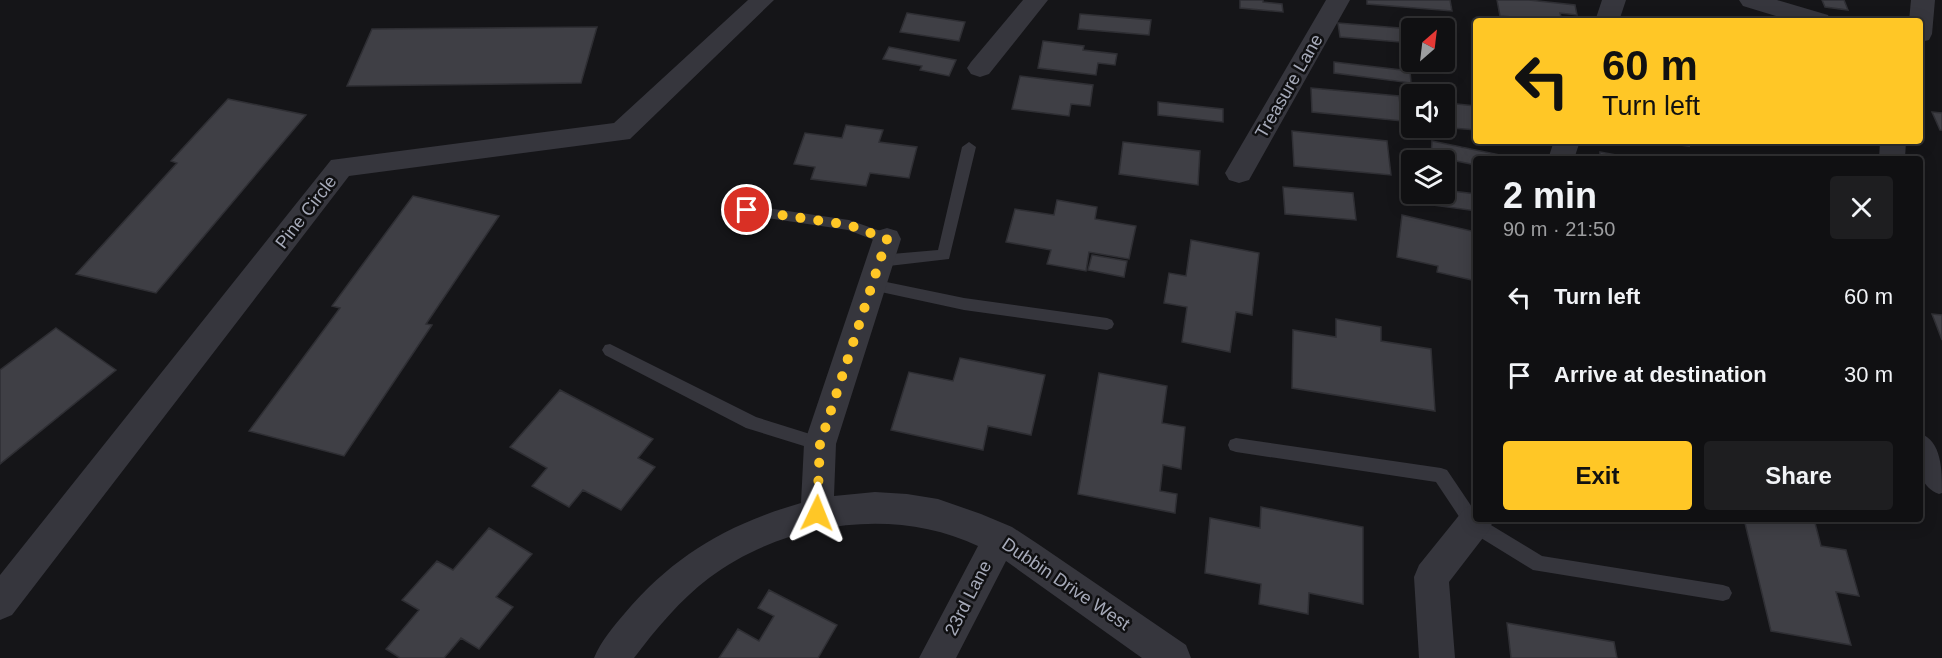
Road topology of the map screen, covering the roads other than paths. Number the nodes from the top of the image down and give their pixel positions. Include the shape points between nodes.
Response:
1 (762, 0) edge
2 (1036, 0) edge
3 (1338, 0) edge
4 (1614, 0) edge
5 (1751, 0) edge
6 (1923, 0) edge
7 (1608, 18) edge
8 (1809, 18) edge
9 (1926, 35) edge
10 (980, 68) dead end
11 (969, 147) dead end
12 (1239, 173) dead end
13 (747, 210) dead end
14 (880, 262) junction
15 (1107, 324) dead end
16 (610, 350) dead end
17 (820, 444) junction
18 (1236, 445) dead end
19 (1923, 452) edge
20 (1939, 478) dead end
21 (817, 513) junction
22 (1473, 518) edge
23 (1474, 522) edge
24 (1476, 522) edge
25 (1000, 538) junction
26 (1723, 593) dead end
27 (0, 603) edge
28 (612, 658) edge
29 (937, 658) edge
30 (1173, 658) edge
31 (1437, 658) edge

1 - 27 street, Pine Circle via 621,132 341,167
2 - 10 street
3 - 12 street, Treasure Lane
4 - 7 street
5 - 8 street
6 - 9 street
11 - 14 lane via 944,255
13 - 14 lane via 849,225
14 - 15 lane via 964,304
14 - 17 street
16 - 17 lane via 752,423
17 - 21 street
18 - 22 lane via 1441,475
19 - 20 street
21 - 25 street, Dubbin Drive West via 858,507 917,510
21 - 28 street, Dubbin Drive West via 719,551 693,569 645,614
23 - 31 street via 1431,577
24 - 26 lane via 1539,564
25 - 29 street, 23rd Lane
25 - 30 street, Dubbin Drive West

